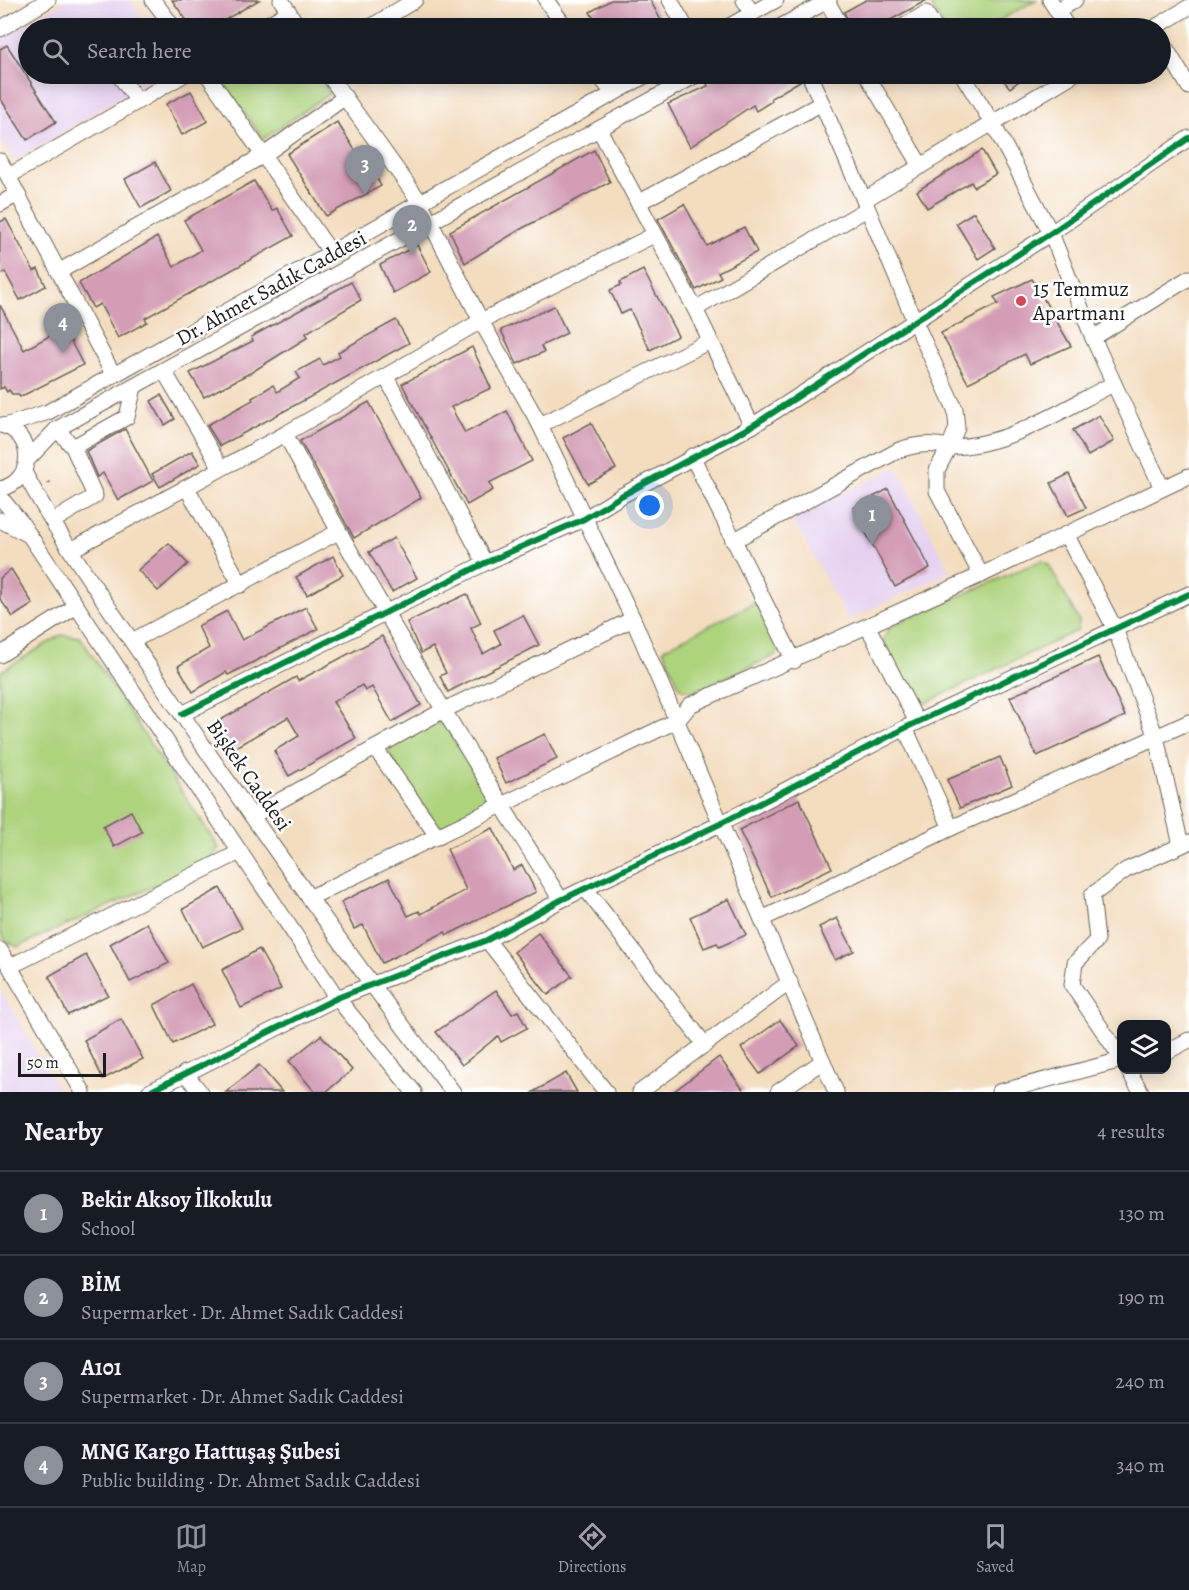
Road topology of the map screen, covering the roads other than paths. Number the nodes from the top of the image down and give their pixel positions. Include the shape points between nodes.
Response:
1 (48, 0) edge
2 (153, 0) edge
3 (546, 0) edge
4 (670, 0) edge
5 (744, 0) edge
6 (776, 0) edge
7 (1075, 0) edge
8 (827, 1) edge
9 (408, 2) edge
10 (285, 6) edge
11 (1054, 6) edge
12 (1189, 7) edge
13 (752, 14) junction
14 (18, 18) edge
15 (18, 18) edge
16 (166, 18) edge
17 (272, 18) edge
18 (384, 18) edge
19 (559, 18) edge
20 (680, 18) edge
21 (745, 18) edge
22 (799, 18) edge
23 (836, 18) edge
24 (918, 18) edge
25 (929, 18) edge
26 (1171, 18) edge
27 (0, 29) edge
28 (1171, 56) edge
29 (125, 84) edge
30 (168, 84) edge
31 (214, 84) edge
32 (335, 84) edge
33 (606, 84) edge
34 (630, 84) edge
35 (680, 84) edge
36 (813, 84) edge
37 (872, 84) edge
38 (968, 84) edge
39 (1058, 84) edge
40 (1189, 87) edge
41 (613, 93) junction
42 (345, 97) junction
43 (138, 101) junction
44 (822, 103) junction
45 (993, 124) junction
46 (599, 129) junction
47 (1189, 138) edge
48 (264, 155) junction
49 (0, 161) edge
50 (921, 166) junction
51 (9, 176) junction
52 (16, 195) junction
53 (420, 202) junction
54 (638, 203) junction
55 (0, 204) edge
56 (865, 205) junction
57 (432, 223) junction
58 (1051, 233) junction
59 (654, 235) junction
60 (331, 253) junction
61 (60, 271) junction
62 (1188, 281) edge
63 (695, 309) junction
64 (481, 321) junction
65 (915, 322) junction
66 (1093, 338) junction
67 (710, 341) junction
68 (164, 371) junction
69 (113, 374) junction
70 (386, 377) junction
71 (1113, 384) junction
72 (134, 387) junction
73 (2, 425) edge
74 (540, 425) junction
75 (752, 426) junction
76 (57, 429) junction
77 (285, 434) junction
78 (72, 447) junction
79 (949, 447) junction
80 (692, 456) junction
81 (26, 465) junction
82 (221, 468) junction
83 (1189, 476) edge
84 (187, 488) junction
85 (1162, 488) junction
86 (0, 489) edge
87 (0, 497) edge
88 (584, 519) junction
89 (0, 520) edge
90 (53, 521) junction
91 (338, 532) junction
92 (1066, 534) junction
93 (29, 535) junction
94 (733, 541) junction
95 (71, 550) junction
96 (485, 563) junction
97 (981, 575) junction
98 (241, 585) junction
99 (1189, 594) edge
100 (75, 607) junction
101 (388, 613) junction
102 (633, 619) junction
103 (868, 627) junction
104 (1115, 629) junction
105 (132, 641) junction
106 (0, 655) edge
107 (794, 661) junction
108 (444, 710) junction
109 (182, 714) junction
110 (678, 720) junction
111 (1189, 722) edge
112 (911, 725) junction
113 (1156, 737) junction
114 (375, 748) junction
115 (502, 806) junction
116 (252, 816) junction
117 (722, 823) junction
118 (951, 828) junction
119 (438, 837) junction
120 (1185, 844) edge
121 (240, 852) junction
122 (585, 888) junction
123 (309, 898) junction
124 (561, 900) junction
125 (762, 919) junction
126 (487, 940) junction
127 (0, 950) edge
128 (10, 966) junction
129 (789, 982) junction
130 (371, 986) junction
131 (337, 998) junction
132 (1189, 1040) edge
133 (705, 1045) junction
134 (1171, 1050) edge
135 (1117, 1051) edge
136 (824, 1061) junction
137 (1117, 1068) edge
138 (185, 1073) junction
139 (1131, 1074) edge
140 (1004, 1091) edge
141 (83, 1092) edge
142 (149, 1092) edge
143 (200, 1092) edge
144 (414, 1092) edge
145 (453, 1092) edge
146 (606, 1092) edge
147 (640, 1092) edge
148 (778, 1092) edge
149 (836, 1092) edge
150 (1141, 1092) edge

1 - 14 street
2 - 16 street
3 - 19 street
4 - 20 street
5 - 13 street
6 - 13 street
7 - 11 street
8 - 22 street
8 - 23 street
9 - 18 street
10 - 17 street
12 - 26 street
13 - 21 street
15 - 27 street
24 - 25 street via 926,13
28 - 40 street
29 - 43 street
30 - 43 street
31 - 48 street
32 - 42 street
33 - 41 street
34 - 41 street, Dr. Ahmet Sadık Caddesi
35 - 46 street, Dr. Ahmet Sadık Caddesi
36 - 44 street
37 - 50 street
38 - 45 street
39 - 45 street
41 - 53 street, Dr. Ahmet Sadık Caddesi
42 - 48 street
42 - 53 street
43 - 51 street
44 - 54 street
44 - 56 street
45 - 50 street
45 - 58 street
46 - 54 street
46 - 57 street, Dr. Ahmet Sadık Caddesi
47 - 58 street
48 - 60 street
48 - 61 street
49 - 51 street
50 - 56 street
51 - 52 street
52 - 55 street
52 - 61 street
53 - 57 street
53 - 60 street, Dr. Ahmet Sadık Caddesi
54 - 59 street
56 - 63 street
56 - 65 street
57 - 64 street
57 - 68 street, Dr. Ahmet Sadık Caddesi
58 - 65 street
58 - 66 street
59 - 63 street
59 - 64 street
60 - 69 street, Dr. Ahmet Sadık Caddesi
61 - 69 street
62 - 66 street
63 - 67 street
64 - 70 street
64 - 74 street
65 - 75 street
65 - 79 street via 955,409 957,428
66 - 71 street
67 - 74 street
67 - 75 street
68 - 72 street, Dr. Ahmet Sadık Caddesi
68 - 82 street
69 - 73 street, Dr. Ahmet Sadık Caddesi via 48,412
70 - 77 street
70 - 96 street
71 - 79 street via 1018,432 976,445
71 - 85 street
72 - 76 street, Dr. Ahmet Sadık Caddesi
72 - 78 street via 127,417
73 - 81 street, Bişkek Caddesi via 23,440
74 - 88 street
75 - 80 street
76 - 78 street
76 - 81 street, Dr. Ahmet Sadık Caddesi
77 - 82 street
77 - 91 street
78 - 90 street via 94,496
79 - 94 street via 922,444 899,450
79 - 97 street via 937,470 937,491
80 - 88 street
80 - 94 street
81 - 86 street, Dr. Ahmet Sadık Caddesi via 13,484
81 - 90 street, Bişkek Caddesi
82 - 84 street
83 - 85 street
84 - 95 street
84 - 98 street
85 - 92 street
87 - 93 street
88 - 96 street
88 - 102 street
89 - 93 street
90 - 95 street, Bişkek Caddesi
91 - 98 street
91 - 101 street
92 - 97 street
92 - 104 street
93 - 100 street
94 - 107 street
95 - 105 street, Bişkek Caddesi
96 - 101 street
97 - 103 street
98 - 105 street
99 - 104 street
100 - 106 street
100 - 121 street
101 - 108 street
101 - 109 street
102 - 108 street
102 - 110 street
103 - 107 street
103 - 112 street
104 - 112 street
104 - 113 street
105 - 109 street, Bişkek Caddesi
107 - 110 street via 690,705
108 - 114 street
108 - 115 street
109 - 116 street, Bişkek Caddesi
110 - 115 street
110 - 117 street
111 - 113 street
112 - 117 street
112 - 118 street
113 - 118 street
113 - 120 street
114 - 116 street
114 - 119 street
115 - 119 street
115 - 124 street
116 - 123 street, Bişkek Caddesi
117 - 122 street
117 - 125 street
118 - 125 street
119 - 123 street
120 - 135 street via 1126,870 1092,895 1098,940 1075,963 1072,985
121 - 128 street
121 - 131 street
122 - 124 street
122 - 133 street
123 - 130 street, Bişkek Caddesi
124 - 126 street
125 - 129 street
126 - 130 street
126 - 146 street
127 - 128 street
128 - 141 street
129 - 133 street
129 - 136 street
130 - 131 street
130 - 145 street, Bişkek Caddesi
131 - 138 street
131 - 144 street
132 - 134 street
133 - 147 street
136 - 148 street
136 - 149 street
137 - 140 street
138 - 142 street
138 - 143 street
139 - 150 street

